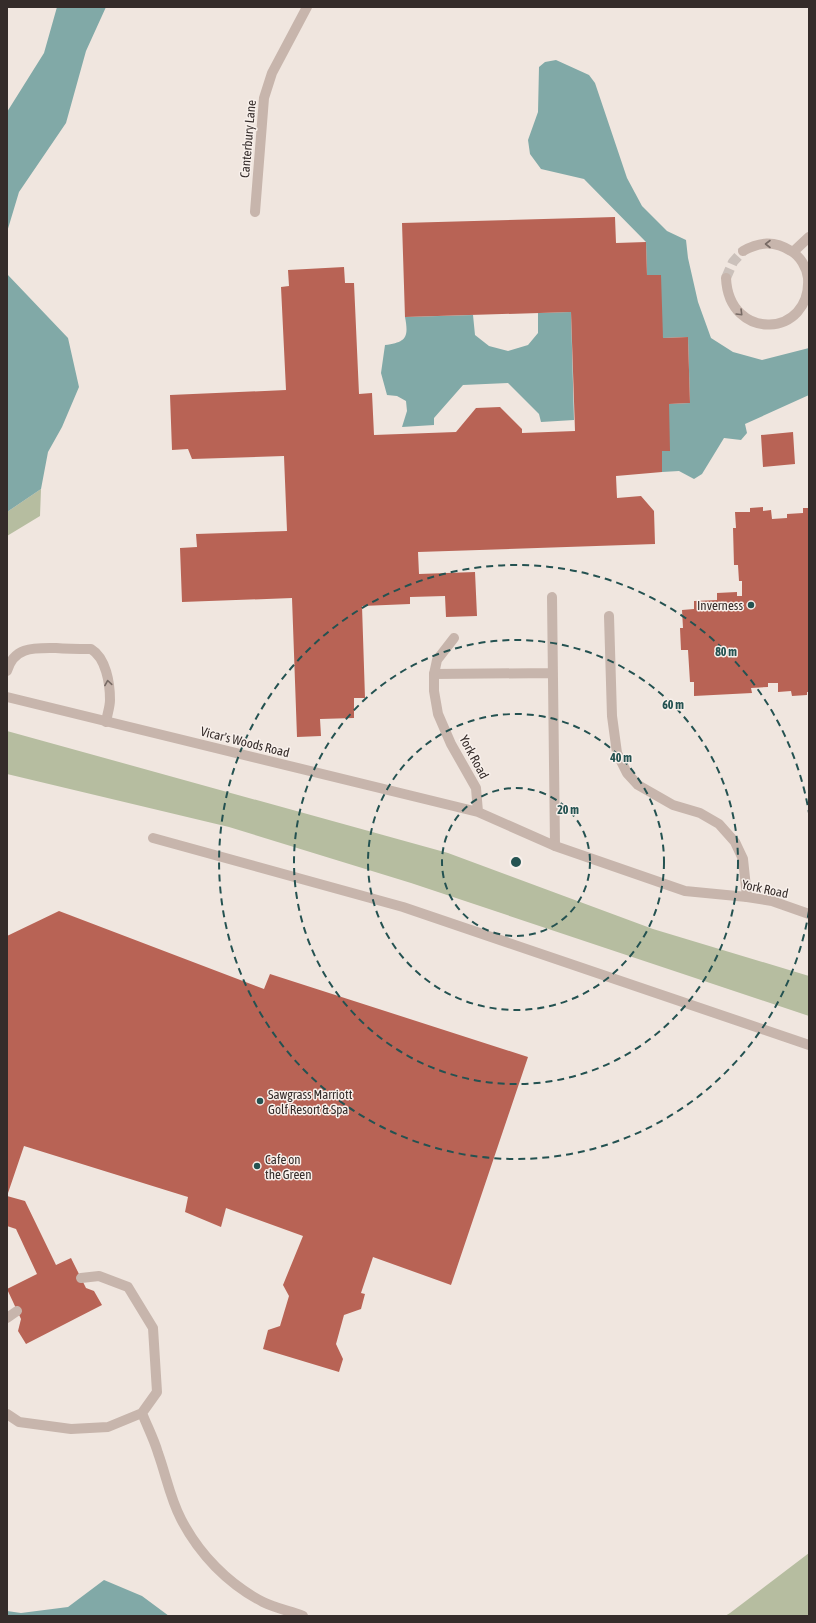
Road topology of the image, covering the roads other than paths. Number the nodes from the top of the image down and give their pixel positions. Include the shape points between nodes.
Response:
1 (307, 7) edge
2 (255, 212) dead end
3 (809, 237) edge
4 (743, 251) tunnel mouth
5 (793, 252) junction
6 (808, 274) edge
7 (726, 278) tunnel mouth
8 (552, 597) dead end
9 (609, 616) dead end
10 (454, 638) dead end
11 (7, 670) edge
12 (553, 673) junction
13 (434, 674) junction
14 (7, 697) edge
15 (106, 722) junction
16 (478, 812) junction
17 (153, 838) dead end
18 (555, 846) junction
19 (747, 897) junction
20 (809, 914) edge
21 (809, 1045) edge
22 (81, 1278) dead end
23 (17, 1311) dead end
24 (7, 1318) edge
25 (142, 1413) junction
26 (7, 1414) edge
27 (303, 1616) edge

1 - 2 street, Canterbury Lane via 272,73 264,98
3 - 5 street
5 -> 4 street via 782,245 768,243 754,245
5 - 6 street via 803,262
7 -> 6 street via 730,301 738,312 748,321 774,325 798,312 809,288
8 - 12 street
9 - 19 street via 612,716 617,753 627,773 638,785 673,805 719,824 735,842 743,859
10 - 13 street, York Road via 438,660
15 -> 11 street via 110,701 104,664 98,653 91,649 34,648 16,655
12 - 13 street
12 - 18 street
13 - 16 street, York Road via 438,714 476,788
14 - 15 street, Vicar's Woods Road
15 - 16 street, Vicar's Woods Road
16 - 18 street, York Road
17 - 21 street via 410,909
18 - 19 street, York Road via 685,891
19 - 20 street, York Road via 772,901
22 - 25 street via 99,1276 128,1287 153,1328 157,1392
23 - 24 street
25 - 26 street via 108,1427 71,1429 19,1422
25 - 27 street via 181,1519 199,1548 222,1574 250,1594 265,1603

